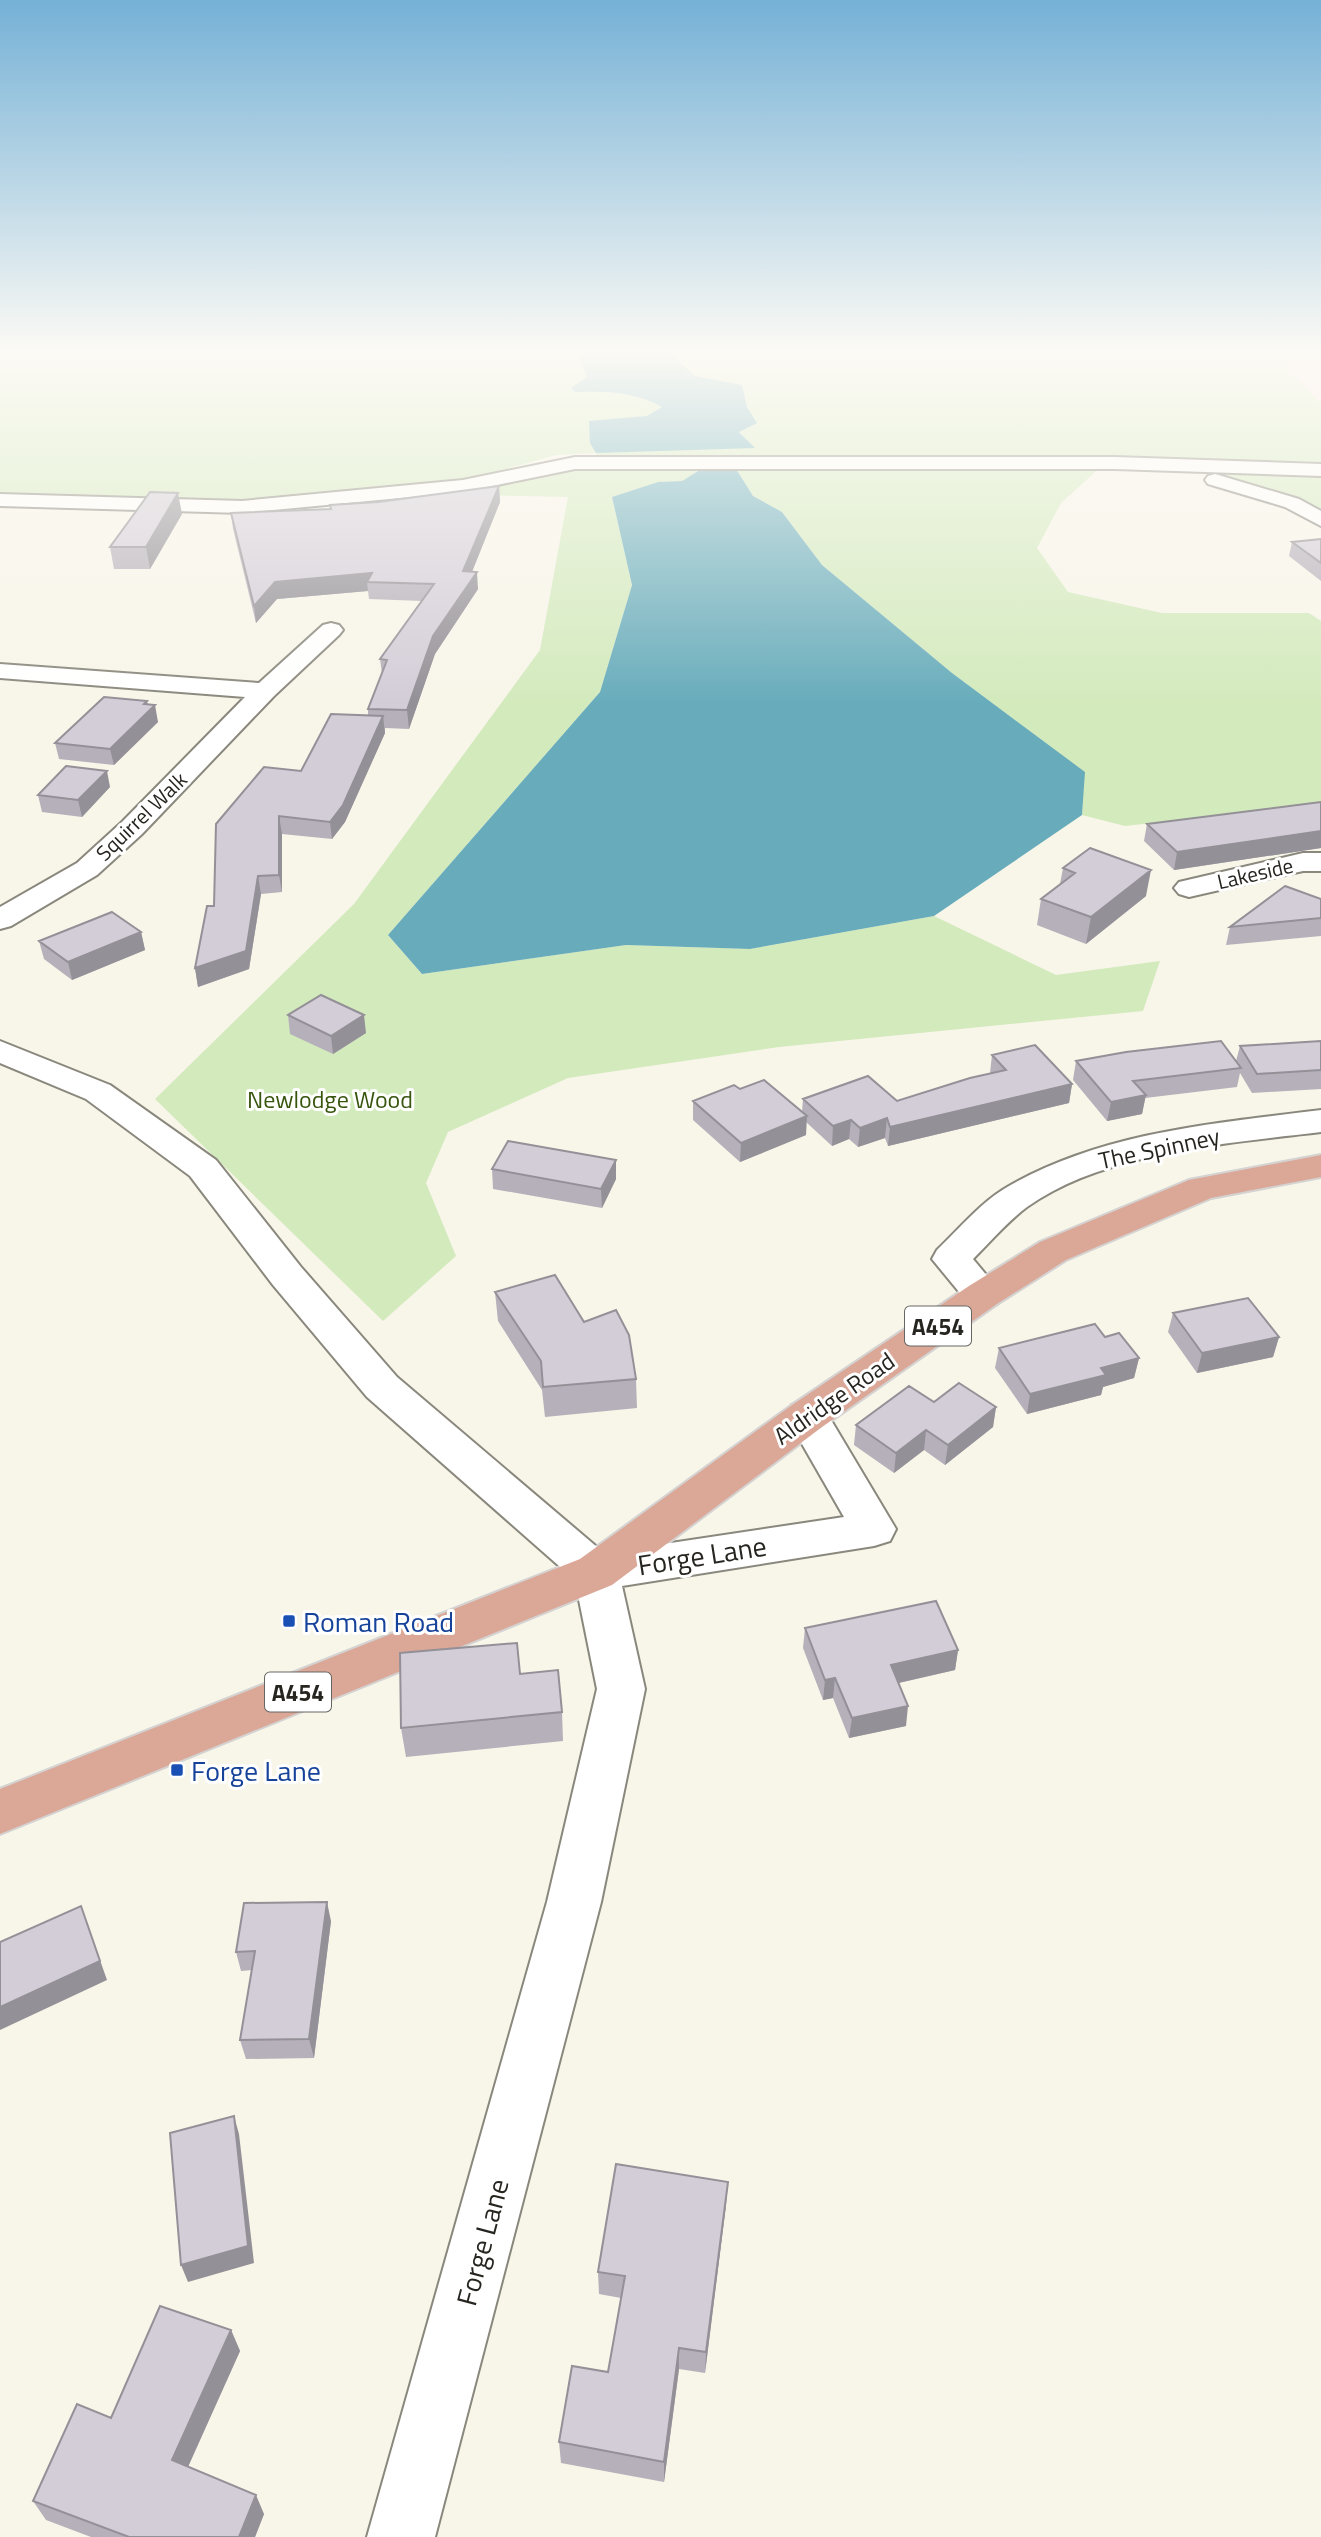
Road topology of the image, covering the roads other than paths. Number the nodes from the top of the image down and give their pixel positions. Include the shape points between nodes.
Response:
1 (558, 466) edge
2 (1141, 466) edge
3 (1215, 466) edge
4 (1321, 470) edge
5 (0, 500) edge
6 (1321, 520) edge
7 (331, 630) dead end
8 (0, 671) edge
9 (265, 691) junction
10 (1321, 862) edge
11 (1189, 888) dead end
12 (0, 920) edge
13 (0, 1051) edge
14 (1321, 1121) edge
15 (1321, 1166) edge
16 (983, 1295) junction
17 (807, 1416) junction
18 (596, 1572) junction
19 (0, 1812) edge
20 (401, 2537) edge

1 - 5 street via 463,486 242,507
2 - 6 street via 1198,474 1292,503
3 - 4 street
7 - 9 street, Squirrel Walk
8 - 9 street
9 - 12 street, Squirrel Walk via 88,869
10 - 11 street, Lakeside
13 - 18 street via 97,1092 203,1168 382,1387
14 - 16 street, The Spinney via 1198,1137 1102,1157 1020,1195 951,1259
15 - 16 main road, Aldridge Road / A454 via 1202,1188 1054,1251
16 - 17 main road, Aldridge Road / A454
17 - 18 main road, Aldridge Road / A454
17 - 18 street, Forge Lane via 874,1529
18 - 19 main road, A454
18 - 20 street, Forge Lane via 621,1689 574,1902

